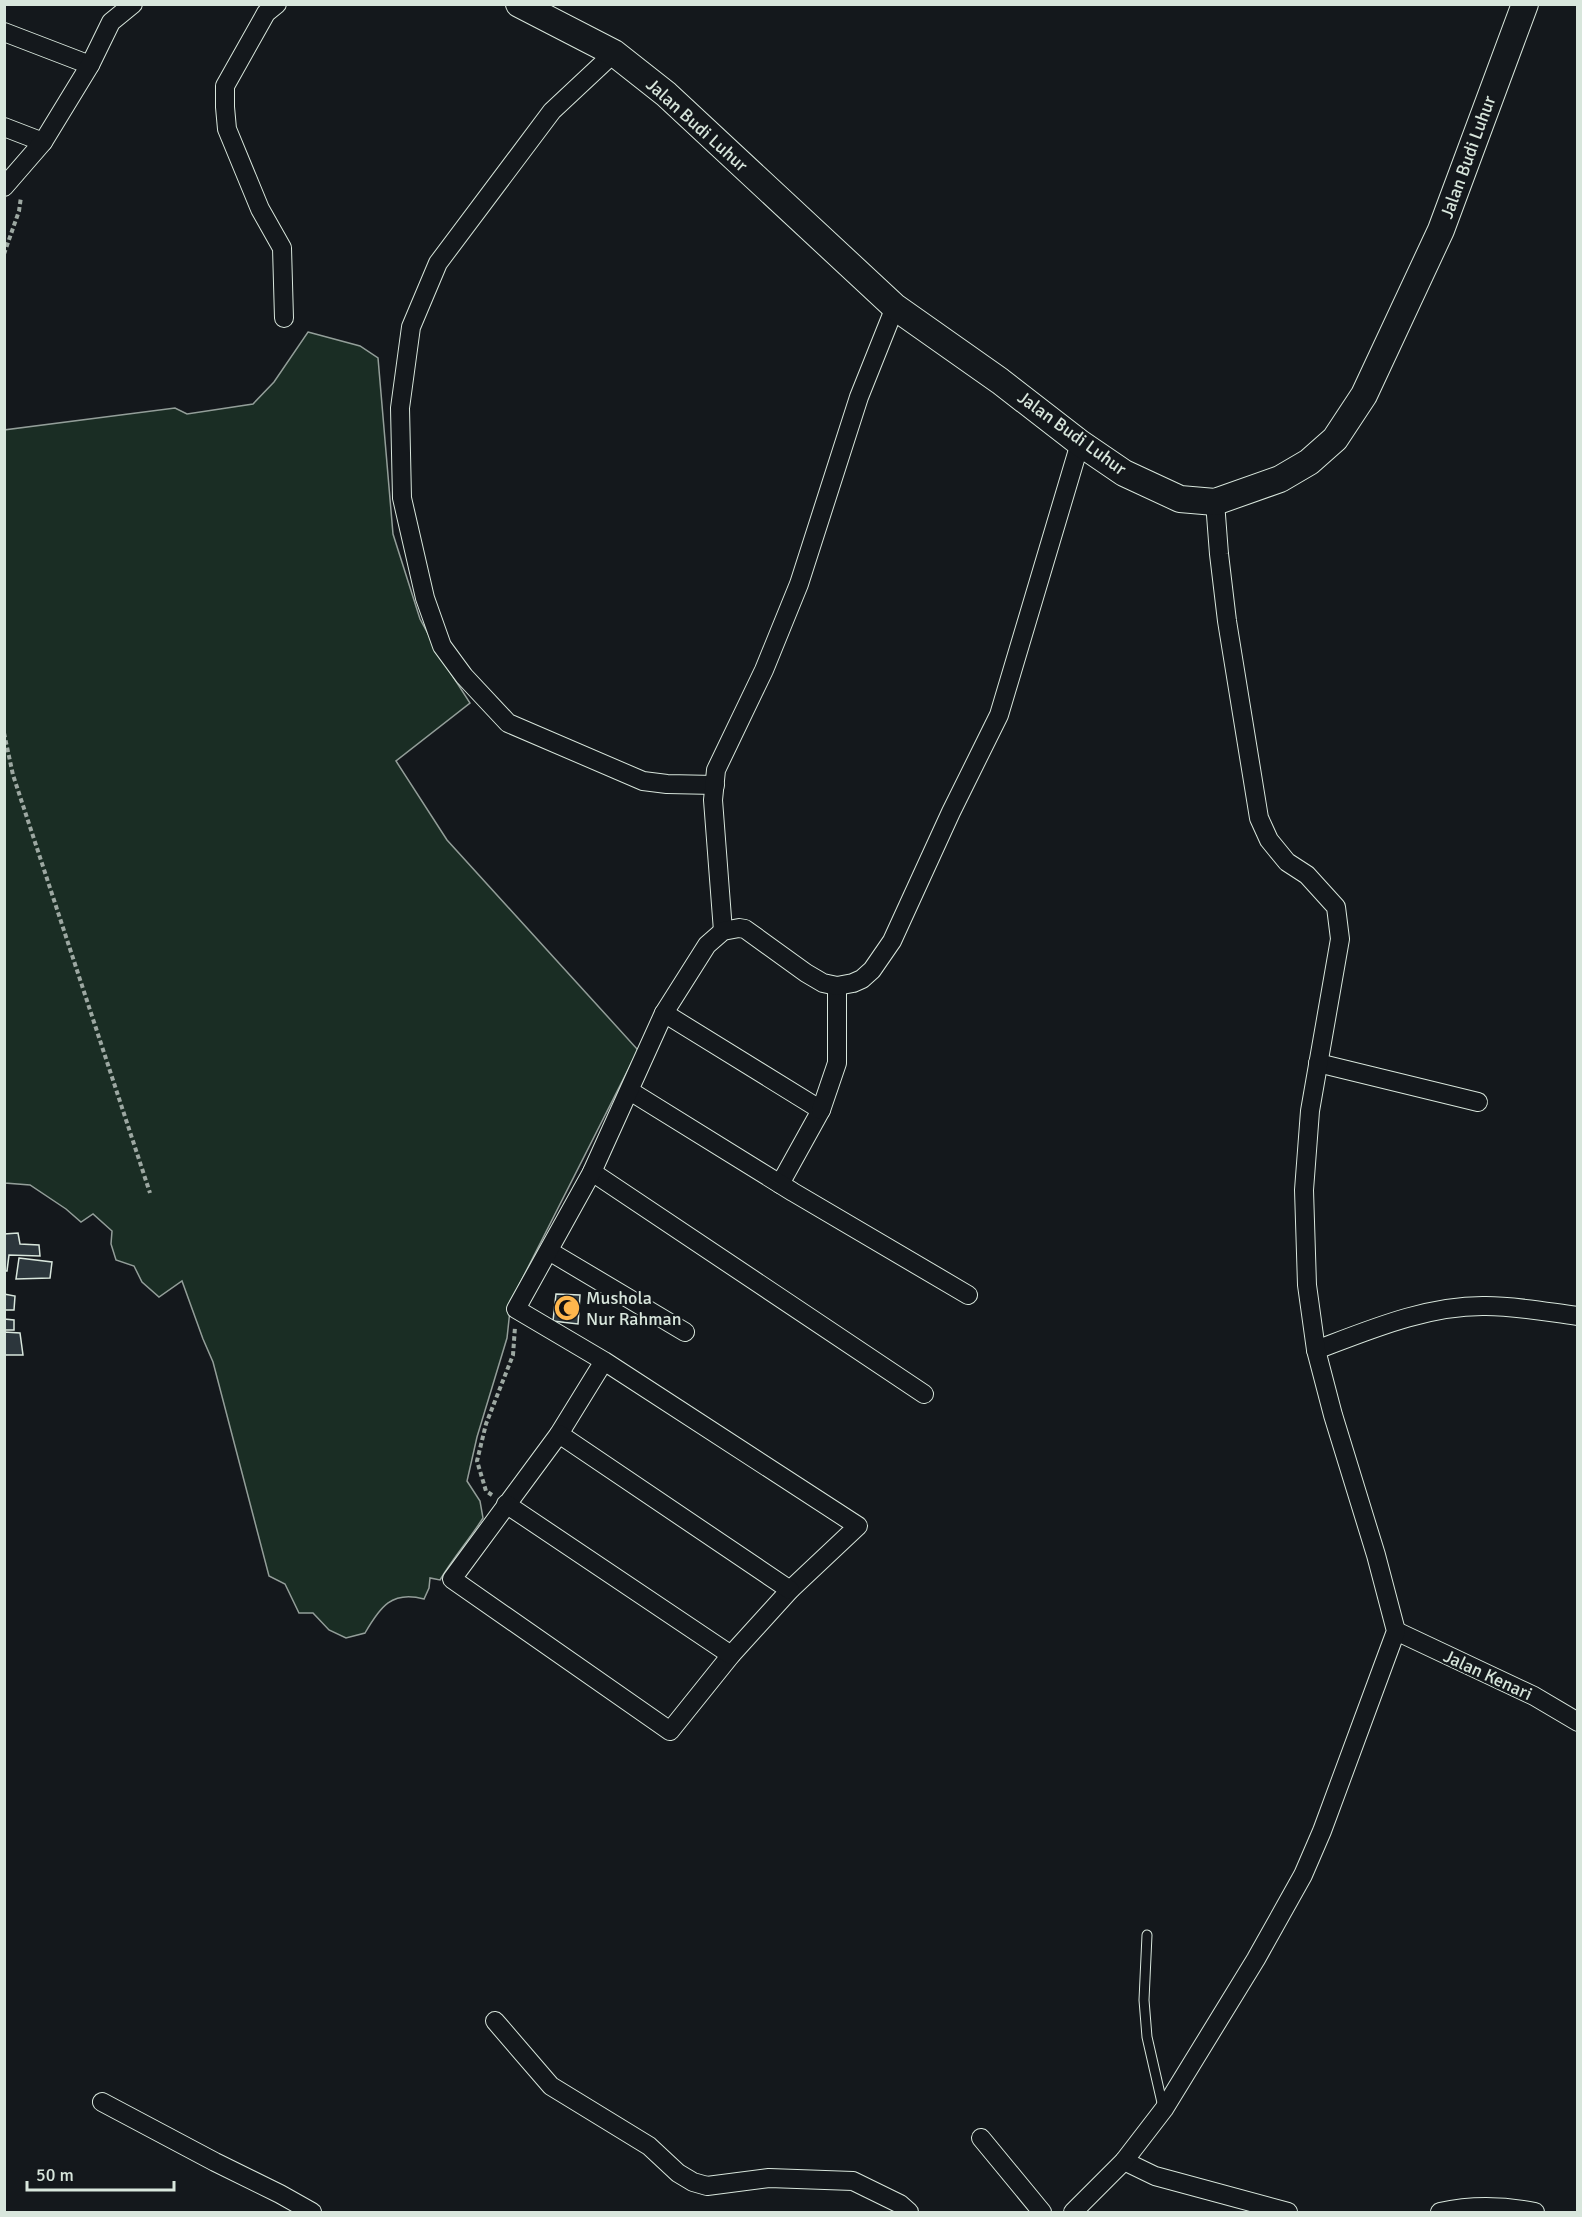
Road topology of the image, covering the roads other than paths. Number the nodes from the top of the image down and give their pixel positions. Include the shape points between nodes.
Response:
1 (133, 4) edge
2 (277, 4) edge
3 (519, 4) edge
4 (1525, 4) edge
5 (4, 32) edge
6 (614, 53) junction
7 (90, 65) junction
8 (4, 127) edge
9 (43, 142) junction
10 (8, 183) edge
11 (895, 307) junction
12 (284, 318) dead end
13 (1080, 443) junction
14 (1215, 502) junction
15 (715, 784) junction
16 (723, 931) junction
17 (837, 986) junction
18 (664, 1013) junction
19 (1318, 1063) junction
20 (630, 1091) junction
21 (1478, 1102) dead end
22 (821, 1110) junction
23 (592, 1172) junction
24 (780, 1184) junction
25 (549, 1251) junction
26 (968, 1295) dead end
27 (1578, 1316) edge
28 (685, 1332) dead end
29 (1316, 1350) junction
30 (604, 1361) junction
31 (924, 1394) dead end
32 (559, 1434) junction
33 (506, 1504) junction
34 (790, 1590) junction
35 (1396, 1631) junction
36 (731, 1655) junction
37 (1578, 1722) edge
38 (1147, 1935) dead end
39 (495, 2022) dead end
40 (102, 2102) dead end
41 (1164, 2109) junction
42 (981, 2138) dead end
43 (1124, 2161) junction
44 (312, 2212) edge
45 (909, 2212) edge
46 (1042, 2212) edge
47 (1073, 2212) edge
48 (1288, 2212) edge
49 (1440, 2212) edge
50 (1535, 2212) edge

1 - 7 street via 111,22
2 - 12 street via 266,13 225,86 225,107 227,129 239,159 282,248
3 - 6 main road, Jalan Budi Luhur
4 - 14 main road, Jalan Budi Luhur via 1441,230 1364,395 1335,439 1310,462 1280,479
5 - 7 street
6 - 11 main road, Jalan Budi Luhur via 666,94
6 - 15 street via 552,111 438,263 411,327 400,408 402,498 425,598 442,646 508,723 643,781
7 - 9 street
8 - 9 street
9 - 10 street
11 - 13 main road, Jalan Budi Luhur
11 - 15 street via 859,397 799,584 764,670 716,770
13 - 14 main road, Jalan Budi Luhur via 1124,473 1180,499
13 - 17 street via 999,715 892,941 872,970 861,979
14 - 19 street via 1227,621 1259,818 1269,840 1287,862 1307,875 1336,907 1339,921 1340,939
15 - 16 street via 712,800
16 - 17 street via 745,929 806,973
16 - 18 street via 707,945
17 - 22 street via 837,1063
18 - 20 street
18 - 22 street
19 - 21 street
19 - 29 street via 1304,1190 1307,1285
20 - 23 street
20 - 24 street
22 - 24 street
23 - 25 street
23 - 31 street
24 - 26 street
25 - 28 street
25 - 30 street via 516,1309
27 - 29 street via 1518,1307 1454,1308 1414,1316
29 - 35 street
30 - 32 street
30 - 34 street via 858,1526
32 - 33 street
32 - 34 street
33 - 36 street
33 - 36 street via 452,1579 670,1731
34 - 36 street
35 - 37 street, Jalan Kenari via 1534,1696
35 - 41 street via 1303,1875
38 - 41 lane via 1147,2037
39 - 45 street via 551,2086 649,2146 693,2182 707,2186 769,2178 853,2181
40 - 44 street
41 - 43 street
42 - 46 street
43 - 47 street
43 - 48 street via 1155,2176
49 - 50 street via 1514,2208

